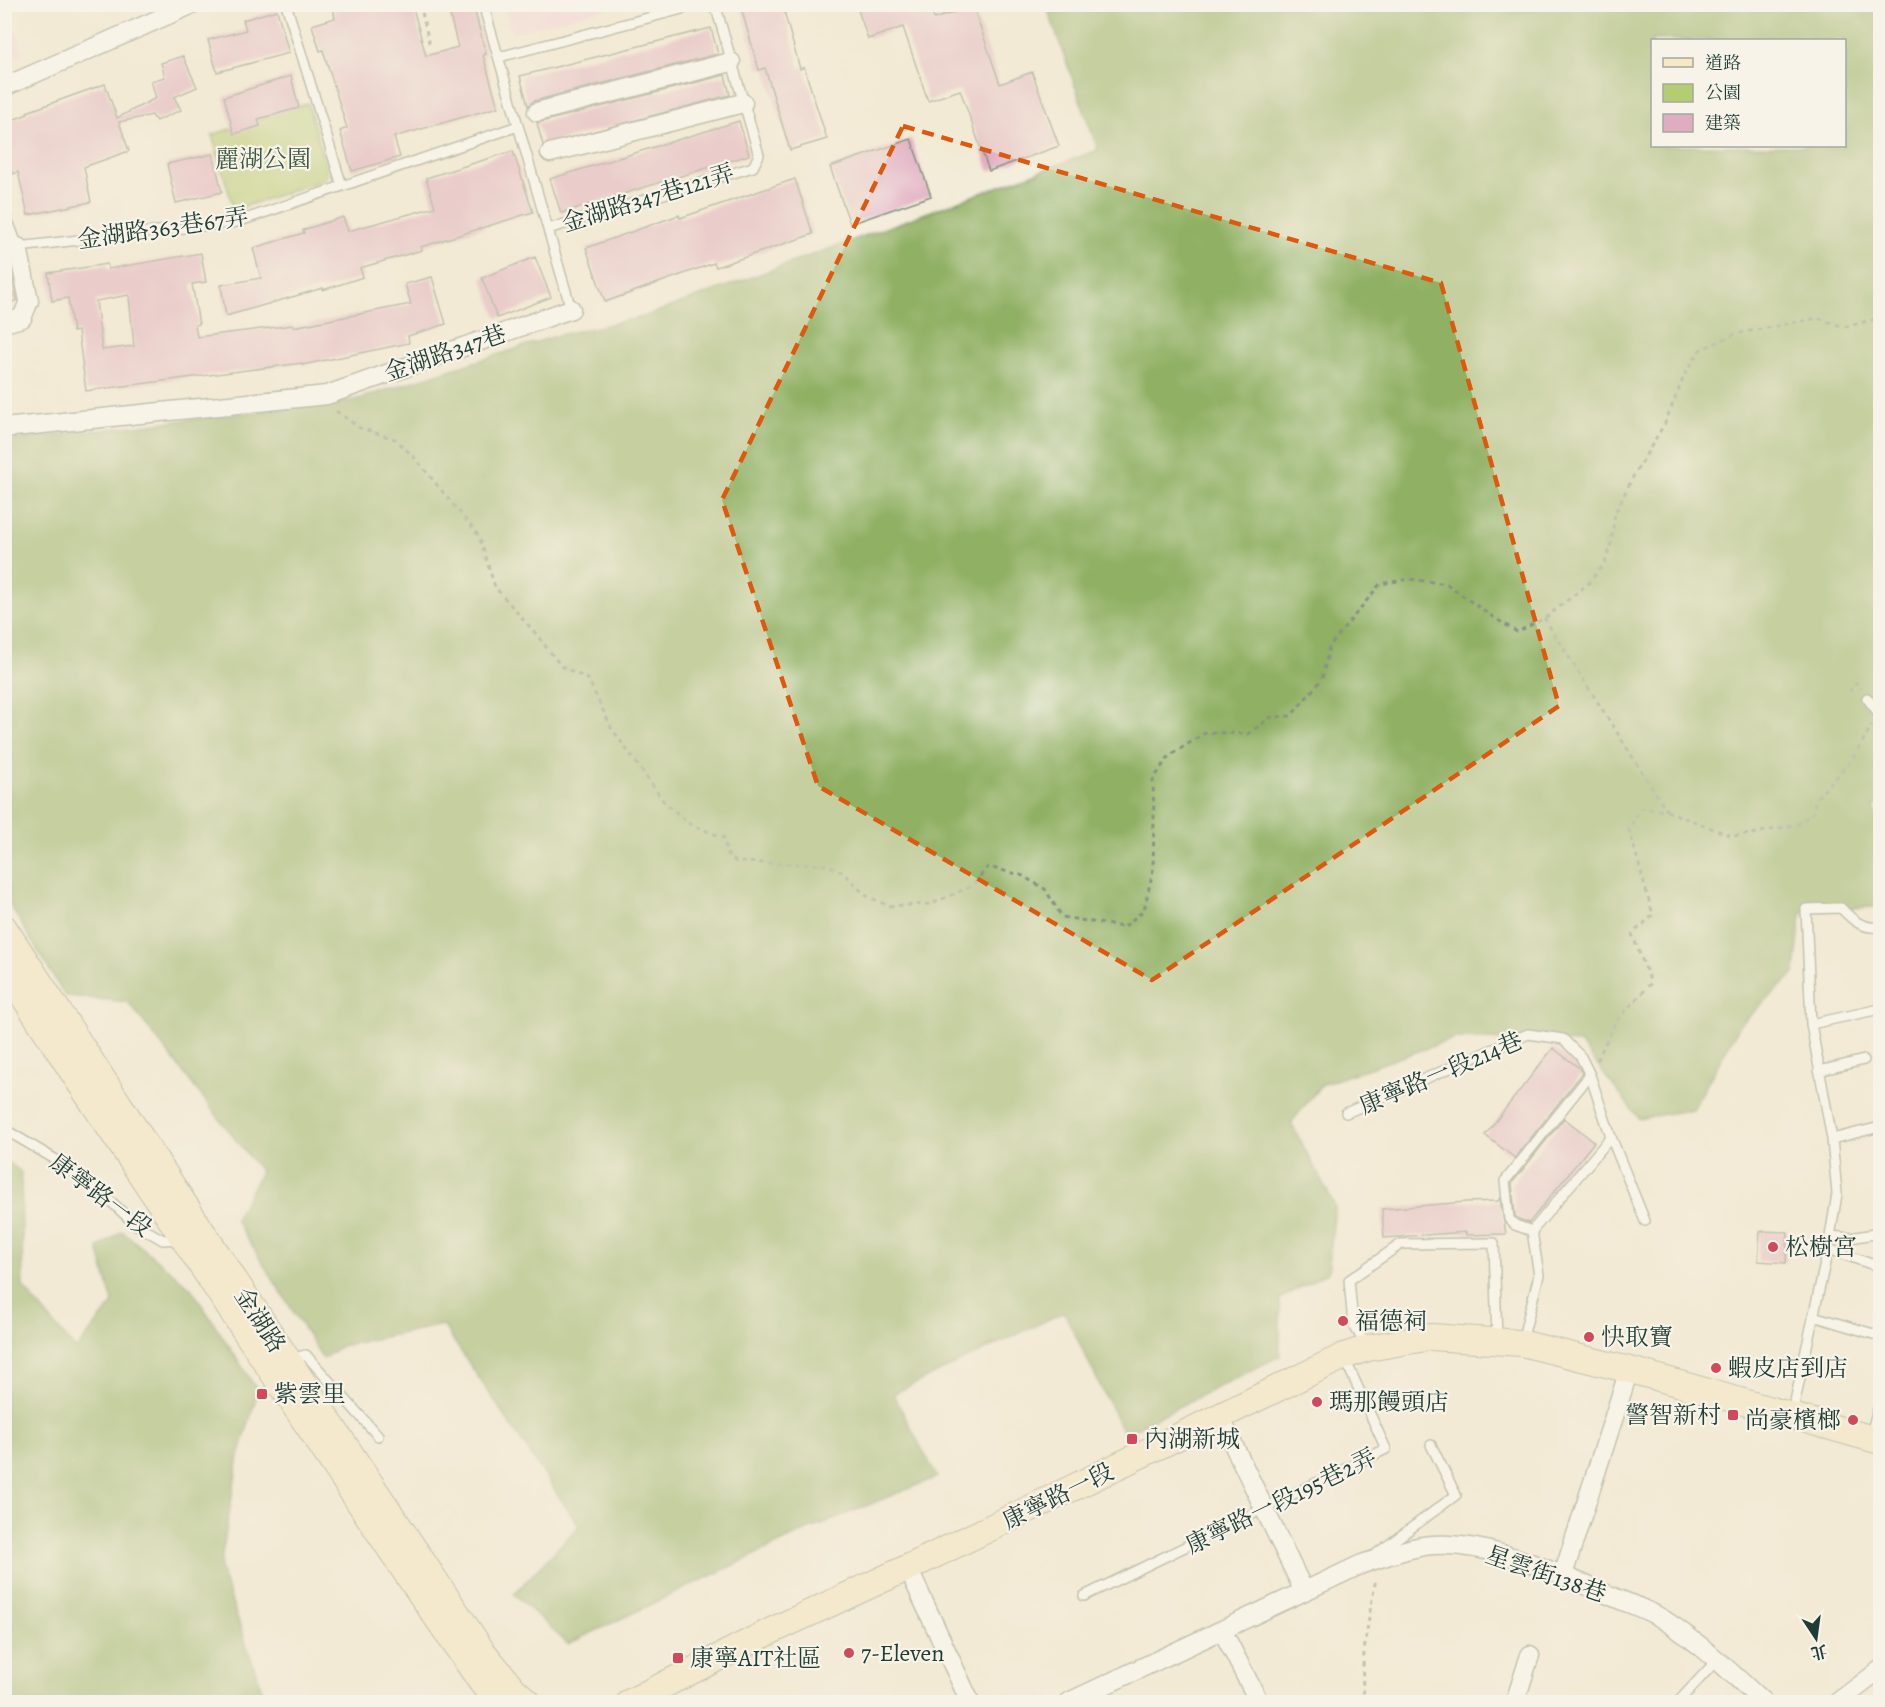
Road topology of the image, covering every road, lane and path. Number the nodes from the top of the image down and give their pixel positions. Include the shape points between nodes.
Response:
1 (286, 4) edge
2 (420, 4) edge
3 (483, 4) edge
4 (701, 4) edge
5 (706, 4) edge
6 (184, 7) edge
7 (430, 46) dead end
8 (499, 57) junction
9 (731, 62) junction
10 (4, 87) edge
11 (743, 103) junction
12 (537, 111) dead end
13 (518, 126) junction
14 (550, 153) dead end
15 (342, 186) junction
16 (4, 211) edge
17 (548, 229) junction
18 (18, 247) junction
19 (571, 309) joint
20 (1881, 318) edge
21 (4, 323) edge
22 (327, 395) junction
23 (4, 428) edge
24 (1544, 618) junction
25 (1868, 698) dead end
26 (1879, 714) edge
27 (1667, 812) junction
28 (1881, 927) edge
29 (4, 928) edge
30 (4, 966) edge
31 (1881, 1009) edge
32 (1811, 1024) junction
33 (1864, 1060) dead end
34 (1819, 1071) junction
35 (1590, 1075) junction
36 (1346, 1113) dead end
37 (1881, 1128) edge
38 (4, 1129) edge
39 (1611, 1137) junction
40 (1832, 1139) junction
41 (1645, 1221) dead end
42 (1532, 1231) junction
43 (191, 1233) junction
44 (1881, 1233) edge
45 (1830, 1236) junction
46 (1828, 1249) junction
47 (1881, 1267) edge
48 (1813, 1316) junction
49 (1881, 1336) edge
50 (1509, 1342) junction
51 (1368, 1348) junction
52 (1344, 1356) junction
53 (287, 1360) junction
54 (1629, 1370) junction
55 (1881, 1402) edge
56 (1792, 1415) junction
57 (1220, 1417) junction
58 (378, 1436) dead end
59 (1875, 1439) edge
60 (1431, 1445) dead end
61 (1264, 1509) junction
62 (1370, 1561) junction
63 (908, 1568) junction
64 (1563, 1575) junction
65 (1304, 1591) junction
66 (1083, 1596) dead end
67 (1222, 1630) junction
68 (1530, 1655) dead end
69 (1717, 1660) junction
70 (1881, 1670) edge
71 (501, 1702) edge
72 (528, 1702) edge
73 (630, 1702) edge
74 (970, 1702) edge
75 (1069, 1702) edge
76 (1259, 1702) edge
77 (1366, 1702) edge
78 (1515, 1702) edge
79 (1678, 1702) edge
80 (1763, 1702) edge
81 (1838, 1702) edge

1 - 15 lane
2 - 7 path
3 - 8 lane, 金湖路347巷
4 - 8 lane
5 - 9 lane, 金湖路347巷121弄 via 717,11
6 - 10 street
8 - 13 lane, 金湖路347巷
9 - 11 lane, 金湖路347巷121弄
9 - 12 street
11 - 14 street
11 - 17 lane, 金湖路347巷121弄 via 759,155 753,167
13 - 15 lane, 金湖路363巷67弄
13 - 17 lane, 金湖路347巷
15 - 18 lane, 金湖路363巷67弄 via 237,222
16 - 18 lane
17 - 19 lane, 金湖路347巷
18 - 21 street via 29,301 22,318
19 - 22 street, 金湖路347巷
20 - 24 path via 1844,327 1818,318 1735,334 1700,350 1615,513 1605,563 1589,584
22 - 23 street, 金湖路347巷
22 - 24 path via 337,413 360,428 395,439 456,506 479,536 495,587 561,666 588,679 612,729 665,803 690,824 724,837 727,855 736,862 829,865 845,874 865,895 889,906 932,904 972,886 988,867 1022,875 1045,889 1062,917 1124,927 1144,910 1153,870 1153,780 1169,756 1207,732 1248,734 1271,717 1291,716 1322,679 1329,647 1380,584 1410,579 1447,584 1517,633
24 - 27 path
25 - 26 lane
26 - 27 path via 1852,760 1816,799 1813,813 1798,824 1732,836
27 - 35 path via 1641,808 1629,829 1653,915 1632,934 1651,983 1615,1023
28 - 32 lane via 1868,928 1841,908 1806,909
29 - 43 main road, 金湖路
30 - 43 main road, 金湖路
31 - 32 lane
32 - 34 lane
33 - 34 lane
34 - 40 lane
35 - 36 lane, 康寧路一段214巷 via 1581,1057 1563,1039 1528,1034
35 - 39 lane, 康寧路一段214巷
35 - 42 lane via 1505,1181 1509,1219
37 - 40 lane
38 - 43 lane, 康寧路一段 via 58,1161 135,1224 163,1240
39 - 41 lane, 康寧路一段214巷
39 - 42 lane
40 - 45 lane via 1837,1194
42 - 50 lane via 1539,1275
43 - 53 main road, 金湖路
43 - 71 main road, 金湖路 via 475,1674
44 - 45 lane via 1850,1238
45 - 46 lane
46 - 47 lane
46 - 48 lane
48 - 49 lane
48 - 56 lane
50 - 51 main road, 康寧路一段 via 1431,1337
50 - 51 lane via 1494,1243 1401,1244 1349,1280 1353,1324
50 - 54 main road, 康寧路一段
51 - 52 main road, 康寧路一段
52 - 57 main road, 康寧路一段
52 - 61 lane, 康寧路一段195巷2弄 via 1386,1449
53 - 58 lane via 306,1355
53 - 72 main road, 金湖路 via 482,1651
54 - 56 main road, 康寧路一段
54 - 64 street
55 - 59 lane
56 - 59 main road, 康寧路一段
57 - 61 street
57 - 63 main road, 康寧路一段
60 - 62 lane via 1456,1495
61 - 65 street
61 - 66 lane, 康寧路一段195巷2弄
62 - 64 street, 星雲街138巷 via 1433,1545 1502,1554
62 - 65 street, 星雲街138巷
62 - 77 path via 1362,1693
63 - 73 main road, 康寧路一段
63 - 74 street
64 - 69 street, 星雲街138巷 via 1660,1618
65 - 67 street, 星雲街138巷
67 - 75 street, 星雲街138巷
67 - 76 street
68 - 78 street
69 - 79 lane
69 - 80 street, 星雲街138巷
70 - 81 street

